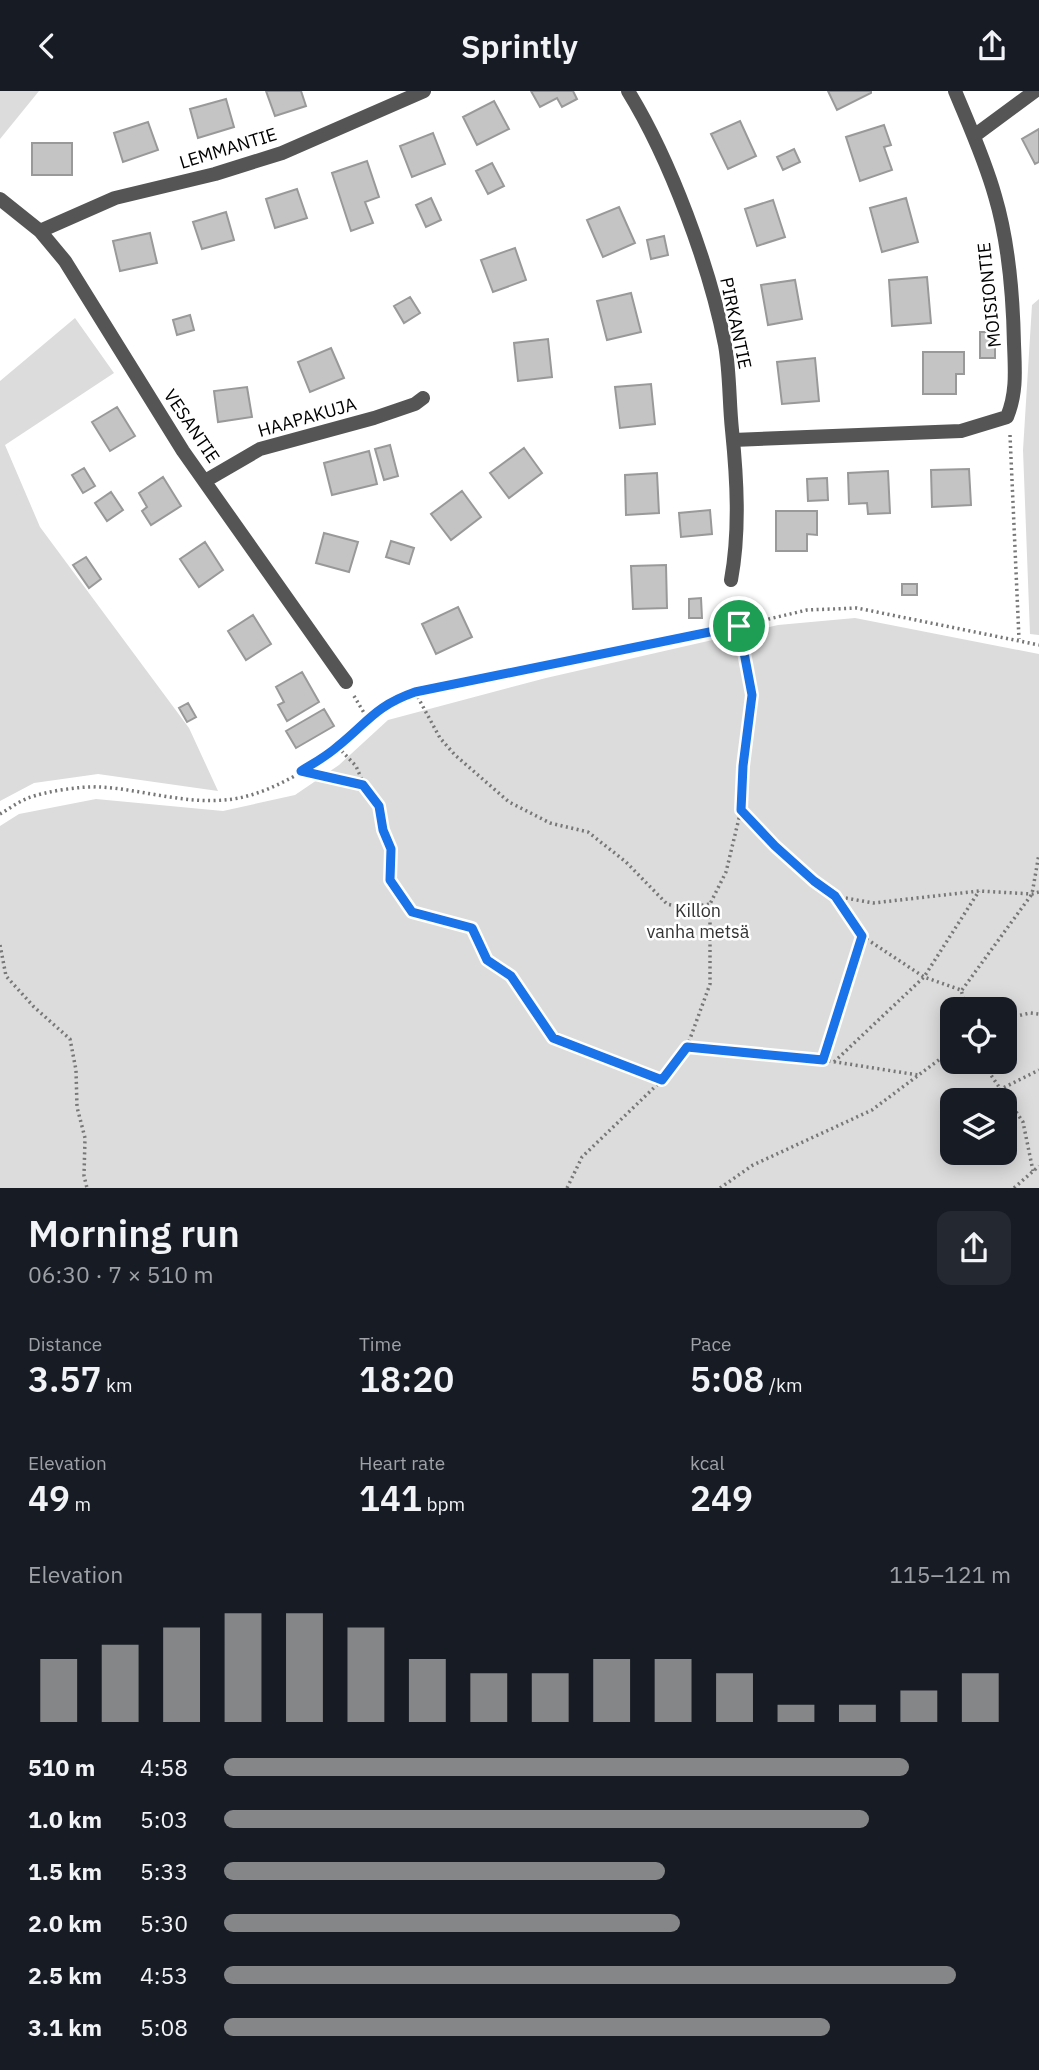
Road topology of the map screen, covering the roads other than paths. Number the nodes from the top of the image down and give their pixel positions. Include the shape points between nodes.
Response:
1 (424, 91) edge
2 (628, 91) edge
3 (955, 91) edge
4 (1035, 91) edge
5 (974, 136) junction
6 (0, 199) edge
7 (40, 230) junction
8 (423, 398) dead end
9 (733, 440) junction
10 (205, 481) junction
11 (731, 580) road end
12 (346, 682) road end

1 - 7 street, LEMMANTIE via 282,153 115,198
2 - 9 street, PIRKANTIE via 659,153 704,267 724,342
3 - 5 street, MOISIONTIE
4 - 5 street
5 - 9 street, MOISIONTIE via 996,197 1012,294 1015,383 1007,417 961,431
6 - 7 street, VESANTIE
7 - 10 street, VESANTIE via 65,261
8 - 10 street, HAAPAKUJA via 374,418 260,449
9 - 11 street, PIRKANTIE via 736,556
10 - 12 street, VESANTIE

